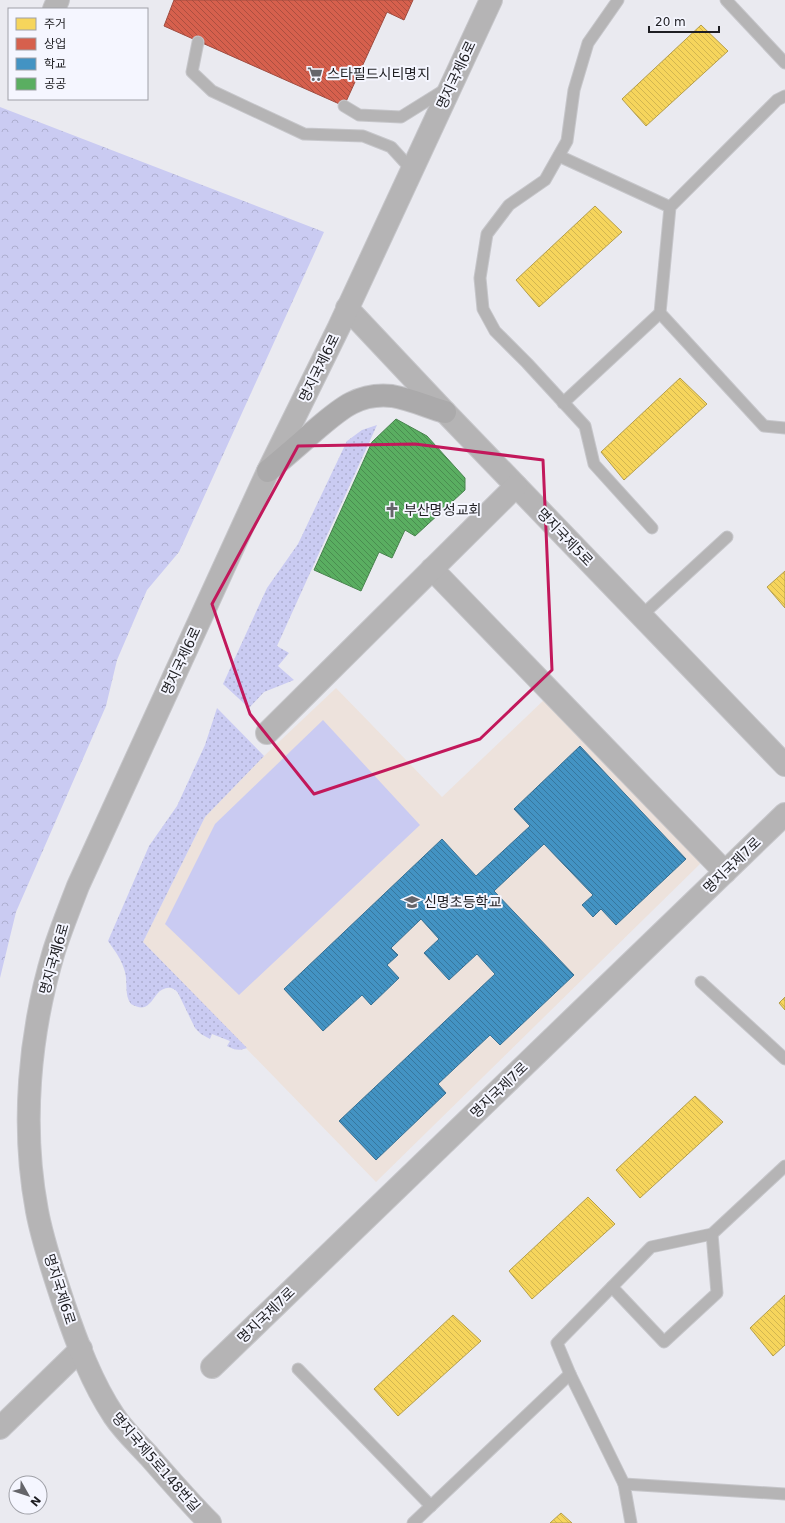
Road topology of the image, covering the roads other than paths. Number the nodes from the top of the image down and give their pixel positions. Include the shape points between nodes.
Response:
1 (491, 0) edge
2 (618, 0) edge
3 (726, 0) edge
4 (198, 42) dead end
5 (785, 63) edge
6 (451, 86) junction
7 (785, 96) edge
8 (344, 106) dead end
9 (559, 156) junction
10 (412, 170) junction
11 (670, 207) junction
12 (347, 308) junction
13 (660, 313) junction
14 (563, 402) junction
15 (444, 412) junction
16 (785, 428) edge
17 (268, 471) junction
18 (516, 486) junction
19 (652, 528) dead end
20 (728, 538) dead end
21 (432, 569) junction
22 (641, 616) junction
23 (267, 733) dead end
24 (785, 765) edge
25 (785, 814) edge
26 (725, 872) junction
27 (701, 982) dead end
28 (785, 1059) edge
29 (785, 1166) edge
30 (712, 1234) junction
31 (612, 1286) junction
32 (82, 1352) junction
33 (212, 1367) dead end
34 (298, 1369) dead end
35 (570, 1374) junction
36 (0, 1428) edge
37 (624, 1484) junction
38 (785, 1494) edge
39 (431, 1506) junction
40 (210, 1523) edge
41 (413, 1523) edge
42 (631, 1523) edge

1 - 6 street, 명지국제6로
2 - 9 lane via 588,43 574,90 567,141
3 - 5 lane
4 - 10 lane via 192,72 212,91 304,134 363,136 391,147
6 - 8 lane via 401,117 359,116
6 - 10 street, 명지국제6로
7 - 11 lane via 777,100
9 - 11 lane
9 - 14 lane via 545,180 509,205 486,234 480,278 483,309 495,331
10 - 12 street, 명지국제6로
11 - 13 lane
12 - 15 street, 명지국제5로
12 - 17 street, 명지국제6로
13 - 14 lane
13 - 16 lane via 764,426
14 - 19 lane via 585,426 594,464
15 - 17 main road via 392,396 358,400 332,415
15 - 18 street, 명지국제5로
17 - 32 street, 명지국제6로 via 78,886 54,951 42,1000 35,1037 30,1090 32,1180 52,1271
18 - 21 street
18 - 22 street, 명지국제5로
20 - 22 lane
21 - 23 street
21 - 26 street
22 - 24 street, 명지국제5로
25 - 26 street, 명지국제7로
26 - 33 street, 명지국제7로
27 - 28 lane
29 - 30 lane
30 - 31 lane via 651,1247
30 - 31 lane via 717,1293 664,1342
31 - 35 lane via 557,1343
32 - 36 street
32 - 40 street, 명지국제5로148번길 via 101,1394 119,1422
34 - 39 lane
35 - 37 lane
35 - 39 lane
37 - 38 lane
37 - 42 lane
39 - 41 lane

